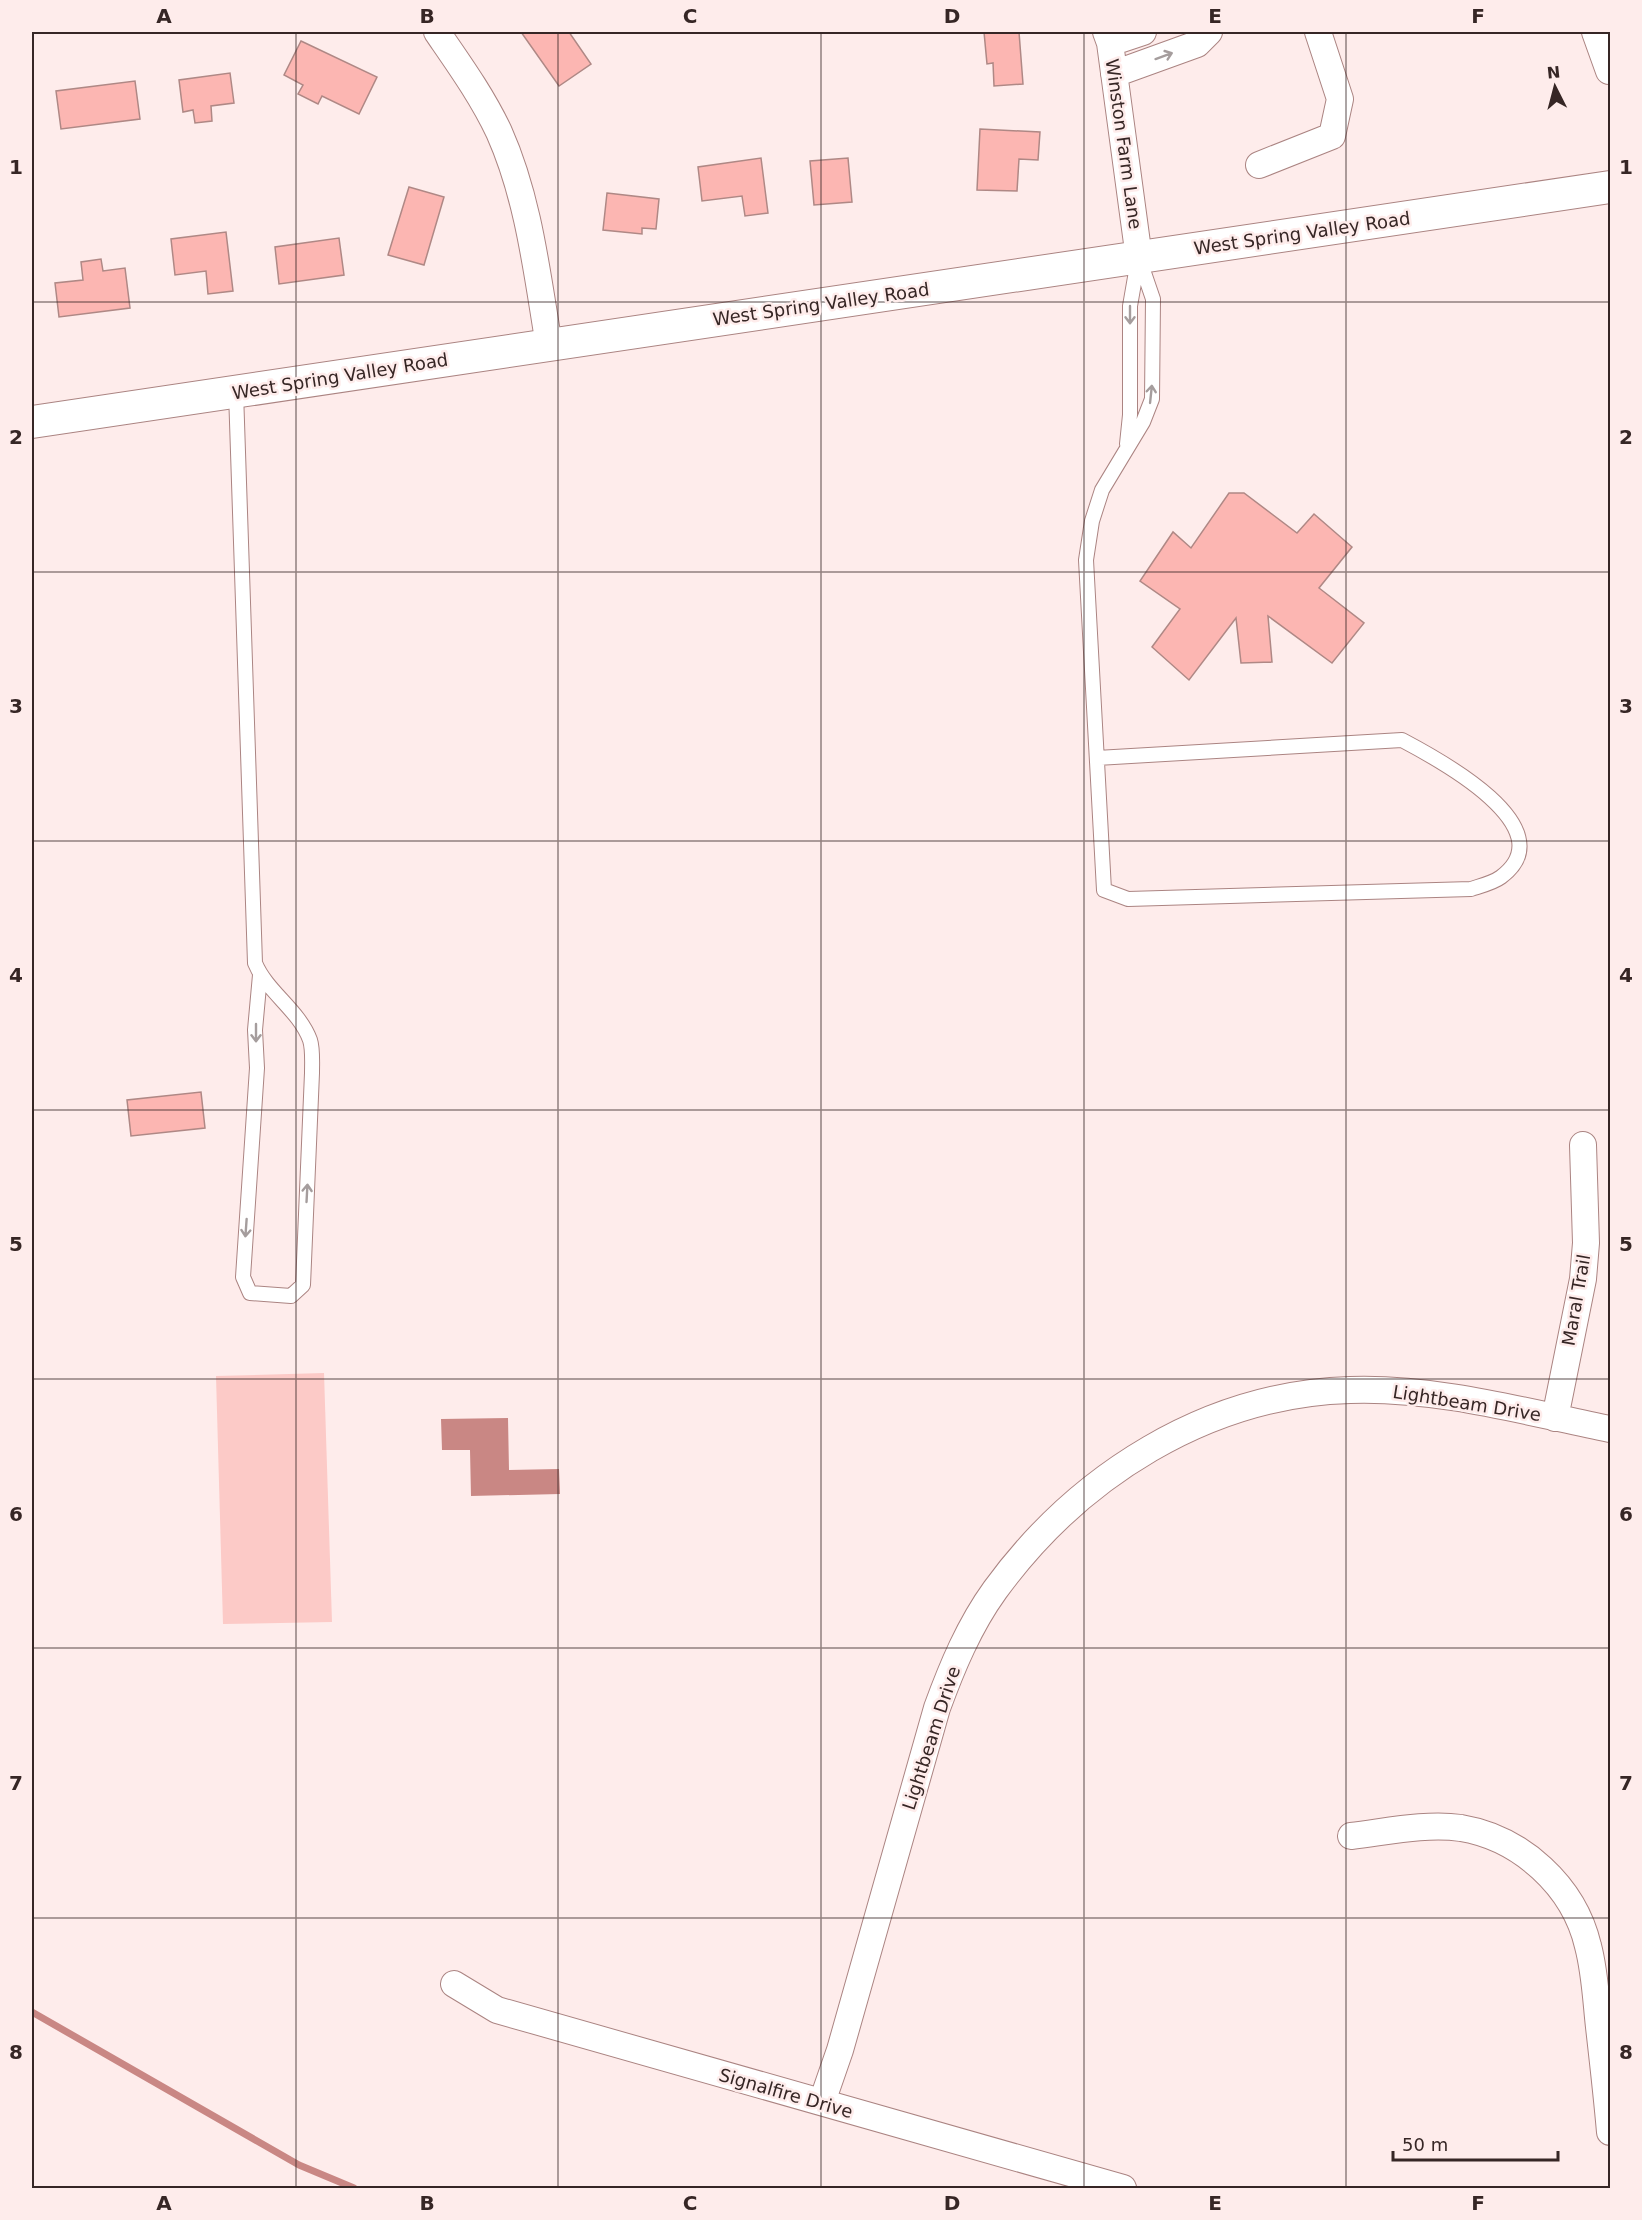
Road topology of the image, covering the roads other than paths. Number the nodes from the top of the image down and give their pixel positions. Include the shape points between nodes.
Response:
1 (437, 32) edge
2 (1143, 32) edge
3 (1209, 32) edge
4 (1318, 32) edge
5 (1596, 32) edge
6 (1108, 37) edge
7 (1609, 71) edge
8 (1114, 74) junction
9 (1259, 165) dead end
10 (1611, 188) edge
11 (1139, 258) junction
12 (549, 345) junction
13 (236, 392) junction
14 (32, 422) edge
15 (1127, 446) junction
16 (1097, 758) junction
17 (260, 975) junction
18 (1583, 1146) dead end
19 (1555, 1418) junction
20 (1611, 1430) edge
21 (1351, 1836) dead end
22 (454, 1984) dead end
23 (822, 2102) junction
24 (1611, 2132) edge
25 (1123, 2188) edge

1 - 12 street via 481,96 514,172 530,231
2 - 6 street
8 -> 3 street via 1197,44
4 - 9 street via 1340,99 1332,136
5 - 7 street
6 - 8 street, Winston Farm Lane
8 - 11 street, Winston Farm Lane
10 - 11 street, West Spring Valley Road
11 - 12 street, West Spring Valley Road
11 -> 15 lane via 1130,306
15 -> 11 lane via 1143,423 1152,399 1153,300
12 - 13 street, West Spring Valley Road
13 - 14 street, West Spring Valley Road
13 - 17 lane via 255,963
15 - 16 lane via 1102,490 1086,560
16 - 16 lane via 1104,890 1128,899 1471,890 1500,878 1515,862 1520,837 1509,814 1446,763 1402,740
17 -> 17 lane via 243,1278 250,1293 291,1296 303,1285 311,1041
18 - 19 street, Maral Trail via 1583,1279
19 - 20 street, Lightbeam Drive
19 - 23 street, Lightbeam Drive via 1433,1394 1389,1390 1306,1394 1262,1402 1220,1415 1167,1440 1092,1487 1056,1519 994,1592 952,1667
21 - 24 street via 1460,1828 1509,1844 1545,1871 1573,1909 1588,1944
22 - 23 street, Signalfire Drive via 497,2010
23 - 25 street, Signalfire Drive

